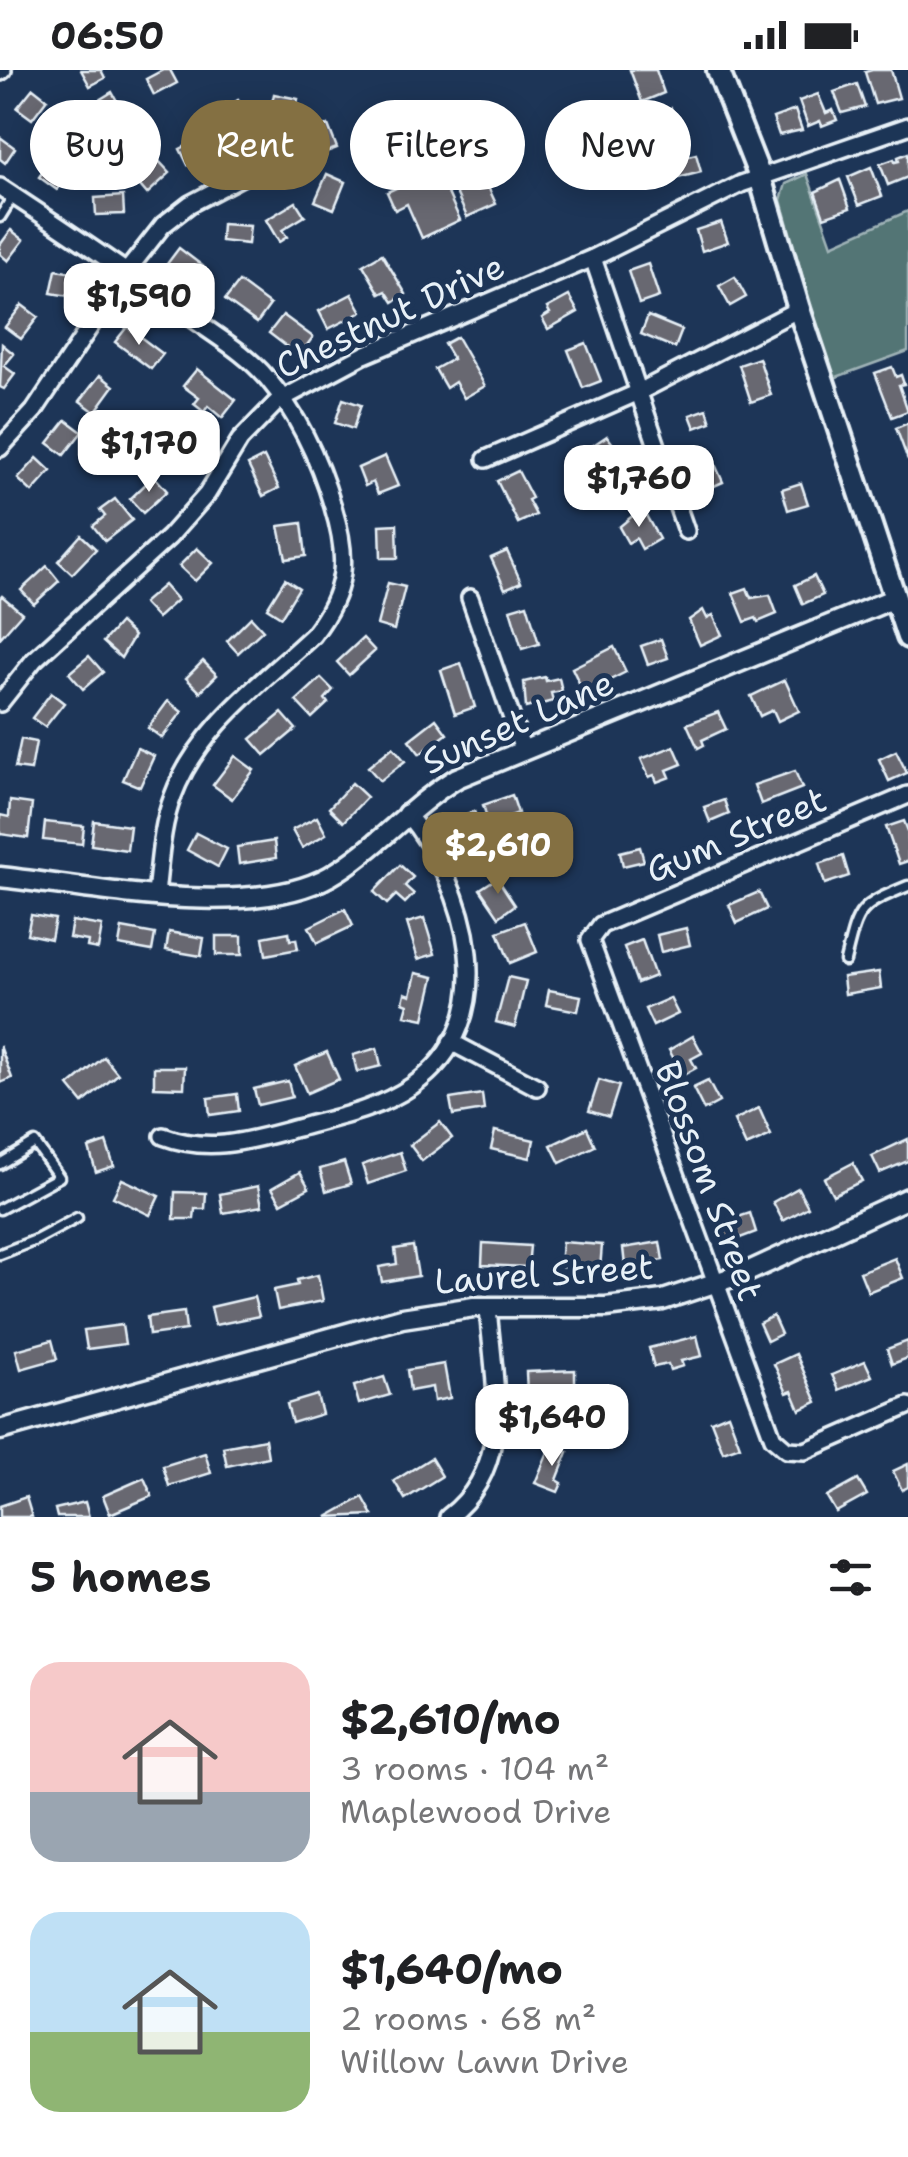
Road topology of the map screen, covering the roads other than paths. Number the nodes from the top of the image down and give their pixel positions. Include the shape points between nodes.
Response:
1 (718, 70) edge
2 (908, 126) edge
3 (760, 177) junction
4 (218, 190) edge
5 (6, 192) edge
6 (0, 216) edge
7 (593, 258) junction
8 (127, 271) junction
9 (799, 309) junction
10 (639, 392) junction
11 (283, 398) junction
12 (0, 448) edge
13 (486, 459) dead end
14 (686, 531) dead end
15 (470, 598) dead end
16 (894, 598) junction
17 (908, 637) edge
18 (0, 703) edge
19 (523, 750) junction
20 (908, 795) edge
21 (406, 814) junction
22 (0, 878) edge
23 (908, 886) edge
24 (156, 894) junction
25 (591, 936) joint
26 (845, 961) dead end
27 (450, 1042) junction
28 (538, 1086) dead end
29 (163, 1136) dead end
30 (0, 1164) edge
31 (908, 1198) edge
32 (0, 1209) edge
33 (77, 1218) dead end
34 (0, 1254) edge
35 (716, 1285) junction
36 (488, 1306) junction
37 (908, 1406) edge
38 (0, 1430) edge
39 (448, 1517) edge

1 - 3 main road
2 - 3 street, Chestnut Drive
3 - 7 street, Chestnut Drive
3 - 9 main road
4 - 8 street via 176,213
5 - 6 lane
5 - 8 street
7 - 10 street
7 - 11 street, Chestnut Drive via 364,354
8 - 11 street via 252,362
8 - 12 street via 40,402
9 - 10 street
9 - 16 main road
10 - 13 street
10 - 14 street
11 - 18 street, Chestnut Drive via 240,440 180,525 34,660
11 - 24 street via 326,481 344,550 341,584 313,635 193,754 165,823
15 - 19 street
16 - 17 main road
16 - 19 street, Sunset Lane
19 - 21 street, Sunset Lane via 457,778
20 - 25 street, Gum Street via 600,925
21 - 24 street, Sunset Lane via 344,867 289,892 241,900
21 - 27 street via 433,849 464,925 467,996
22 - 24 street, Sunset Lane
23 - 26 lane via 864,906
25 - 35 street, Blossom Street
27 - 28 street
27 - 29 street via 415,1084 366,1110 233,1145
30 - 32 lane via 36,1144 59,1177
31 - 35 street, Laurel Street
33 - 34 lane
35 - 36 street, Laurel Street via 638,1305
35 - 37 street, Blossom Street via 779,1445 804,1450
36 - 38 street, Laurel Street via 402,1318
36 - 39 street via 497,1409 490,1458 478,1486

